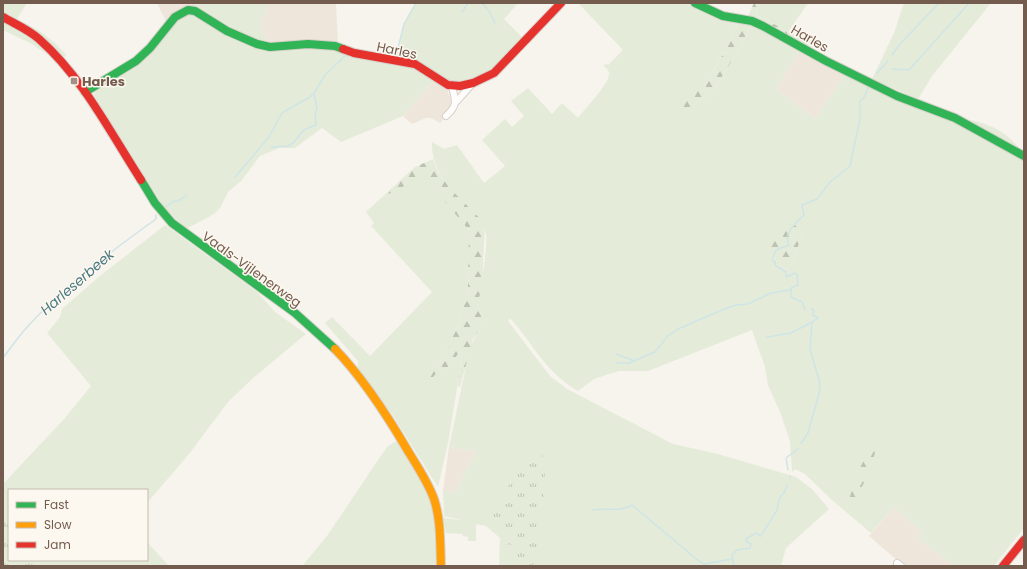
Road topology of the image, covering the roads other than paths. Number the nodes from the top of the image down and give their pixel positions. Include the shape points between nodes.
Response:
1 (562, 3) edge
2 (695, 3) edge
3 (3, 17) edge
4 (473, 83) junction
5 (452, 86) junction
6 (85, 92) junction
7 (457, 101) junction
8 (446, 116) dead end
9 (1024, 156) edge
10 (1024, 540) edge
11 (441, 566) edge
12 (1003, 566) edge

1 - 4 street via 494,73
2 - 9 street, Harles via 723,16 763,26 826,61 911,102 960,120
3 - 6 street, Vaals-Vijlenerweg via 38,38 53,51
4 - 5 street
4 - 7 street
5 - 6 street, Harles via 415,64 354,53 335,46 261,46 190,10 176,17 144,54
5 - 7 street
6 - 11 street, Vaals-Vijlenerweg via 155,203 172,223 310,326 336,350 358,376 396,431 429,488 439,522
7 - 8 street
10 - 12 street

